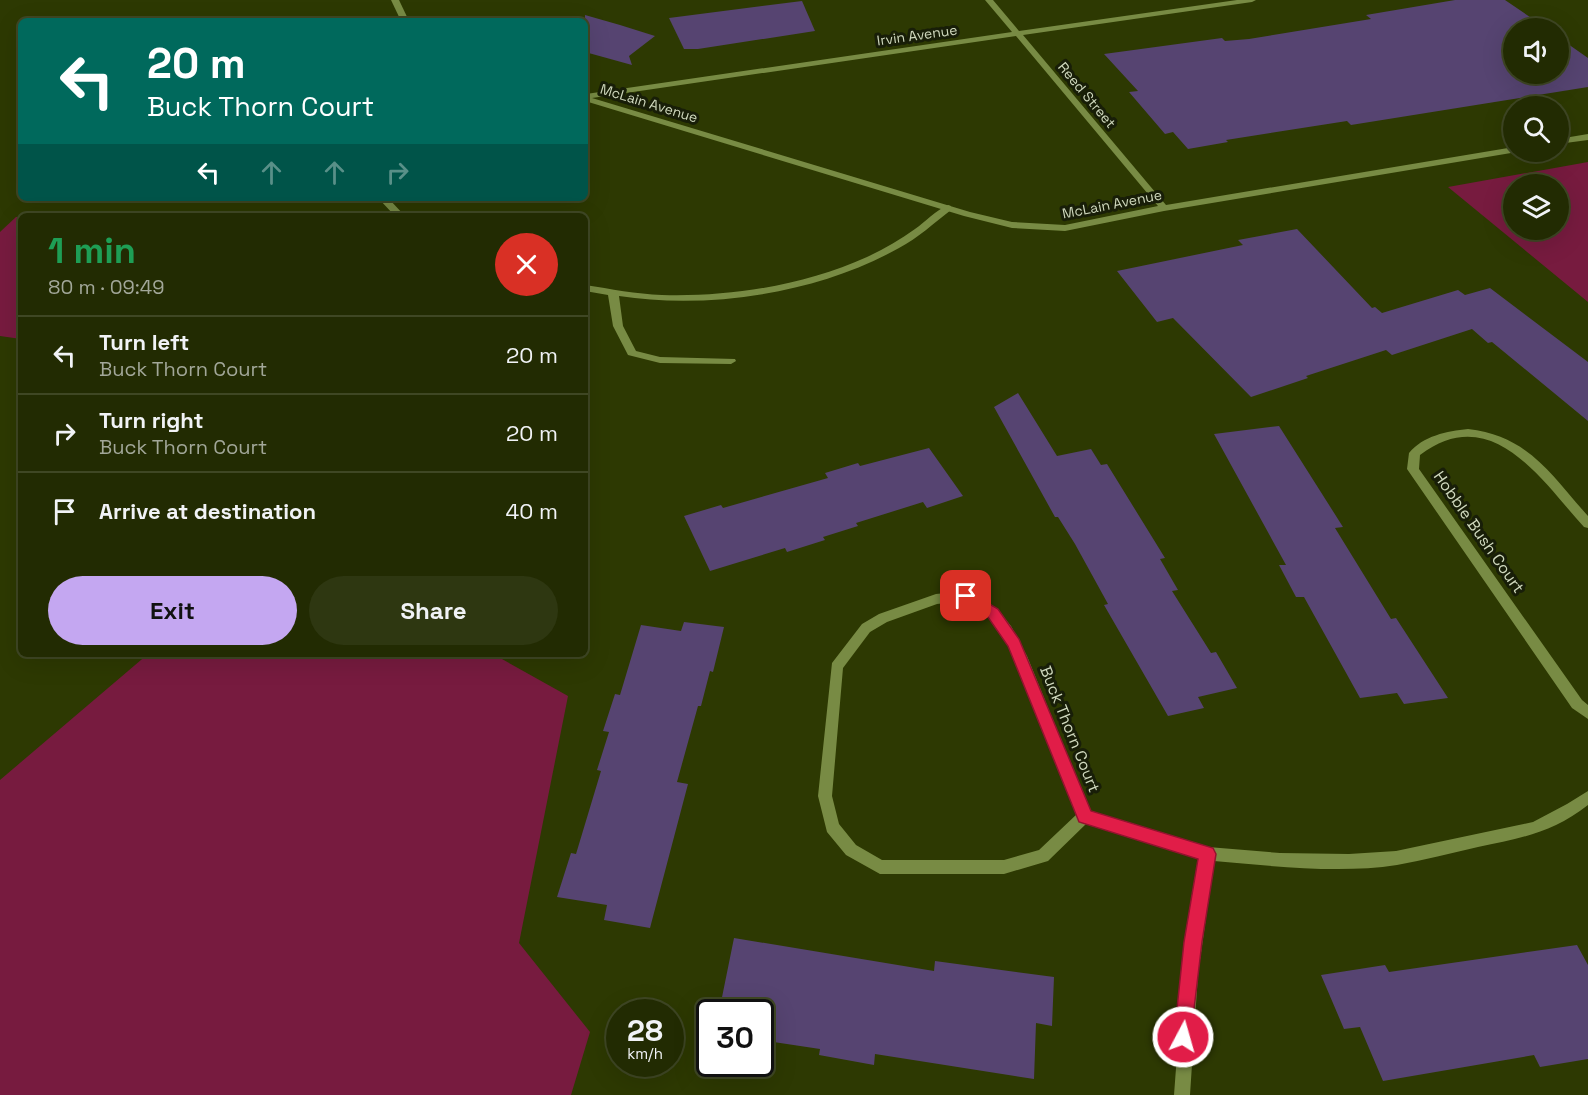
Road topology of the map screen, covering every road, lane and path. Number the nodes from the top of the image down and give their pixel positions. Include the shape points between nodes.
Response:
1 (396, 0) edge
2 (989, 0) edge
3 (1252, 0) edge
4 (404, 18) edge
5 (1018, 33) junction
6 (588, 97) edge
7 (588, 98) edge
8 (1588, 137) edge
9 (1569, 140) edge
10 (1503, 152) edge
11 (386, 201) edge
12 (948, 208) junction
13 (1164, 208) junction
14 (397, 213) edge
15 (588, 288) edge
16 (613, 292) junction
17 (731, 361) dead end
18 (1588, 524) edge
19 (1588, 713) edge
20 (1588, 797) edge
21 (1085, 816) junction
22 (1208, 854) junction
23 (1182, 1095) edge

1 - 4 street
2 - 5 street, Reed Street
3 - 5 street, Irvin Avenue
5 - 6 street, Irvin Avenue
5 - 13 street, Reed Street
7 - 12 street, McLain Avenue
8 - 9 street
10 - 13 street, McLain Avenue
11 - 14 street
12 - 13 street, McLain Avenue via 1012,225 1065,228
12 - 16 street via 895,247 829,273 771,288 669,298
15 - 16 street
16 - 17 street via 618,326 632,353 660,360
18 - 19 street, Hobble Bush Court via 1523,452 1495,438 1471,432 1443,436 1415,453 1413,469 1577,704
20 - 22 street via 1535,828 1396,858 1280,860
21 - 21 street, Buck Thorn Court via 1007,630 993,613 966,596 936,599 883,618 866,628 837,667 825,796 832,827 851,850 880,867 1004,867 1043,856
21 - 22 street, Buck Thorn Court
22 - 23 street via 1193,942 1183,1037

